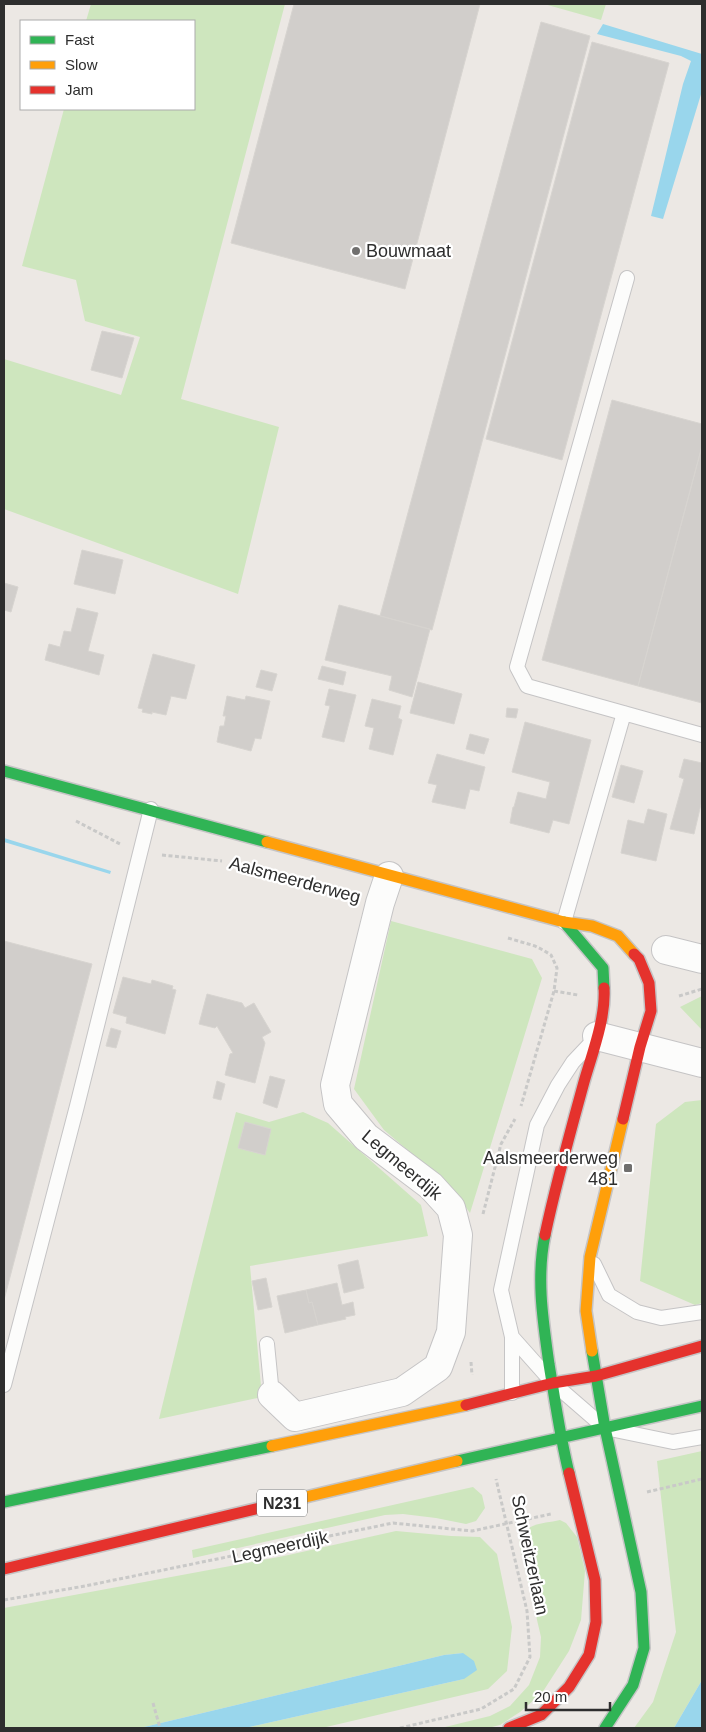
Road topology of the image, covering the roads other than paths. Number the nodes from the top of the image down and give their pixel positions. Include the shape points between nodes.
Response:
1 (627, 278) dead end
2 (624, 713) junction
3 (702, 735) edge
4 (4, 771) edge
5 (151, 809) junction
6 (389, 876) junction
7 (564, 922) junction
8 (666, 950) dead end
9 (702, 959) edge
10 (597, 1036) junction
11 (640, 1047) junction
12 (702, 1063) edge
13 (590, 1257) junction
14 (702, 1312) edge
15 (512, 1337) junction
16 (267, 1344) dead end
17 (702, 1346) edge
18 (596, 1376) junction
19 (553, 1383) junction
20 (4, 1384) edge
21 (512, 1393) junction
22 (272, 1395) joint
23 (702, 1406) edge
24 (605, 1428) junction
25 (702, 1437) edge
26 (560, 1438) junction
27 (4, 1502) edge
28 (4, 1569) edge
29 (545, 1722) edge
30 (509, 1728) edge
31 (605, 1728) edge

1 - 2 lane via 517,667 527,686
2 - 3 lane
2 - 7 lane
4 - 5 street, Aalsmeerderweg
5 - 6 street, Aalsmeerderweg
5 - 20 lane via 78,1106
6 - 7 street, Aalsmeerderweg
6 - 22 street, Legmeerdijk via 336,1085 338,1104 366,1137 431,1186 451,1208 458,1235 450,1332 438,1367 402,1392 295,1417
7 - 10 street via 603,968 605,999
7 - 11 street, Aalsmeerderweg via 592,926 618,936 639,959 651,999 651,1011
8 - 9 street
10 - 11 street
10 - 15 lane via 573,1062 538,1125 502,1290
10 - 19 street via 555,1186 542,1248 540,1300
11 - 12 street
11 - 13 street, Aalsmeerderweg
13 - 14 lane via 609,1295 637,1312 661,1318
13 - 18 street, Aalsmeerderweg via 586,1311
15 - 19 lane
15 - 21 lane
16 - 22 lane
17 - 18 street
18 - 19 street
18 - 24 street, Aalsmeerderweg
19 - 21 street
19 - 24 lane
19 - 26 street
21 - 27 street
23 - 24 street, N231
24 - 25 lane via 673,1442
24 - 26 street, N231
24 - 31 street via 641,1592 644,1648 633,1685
26 - 28 street, N231
26 - 29 street via 595,1580 596,1622 589,1655
29 - 30 street

